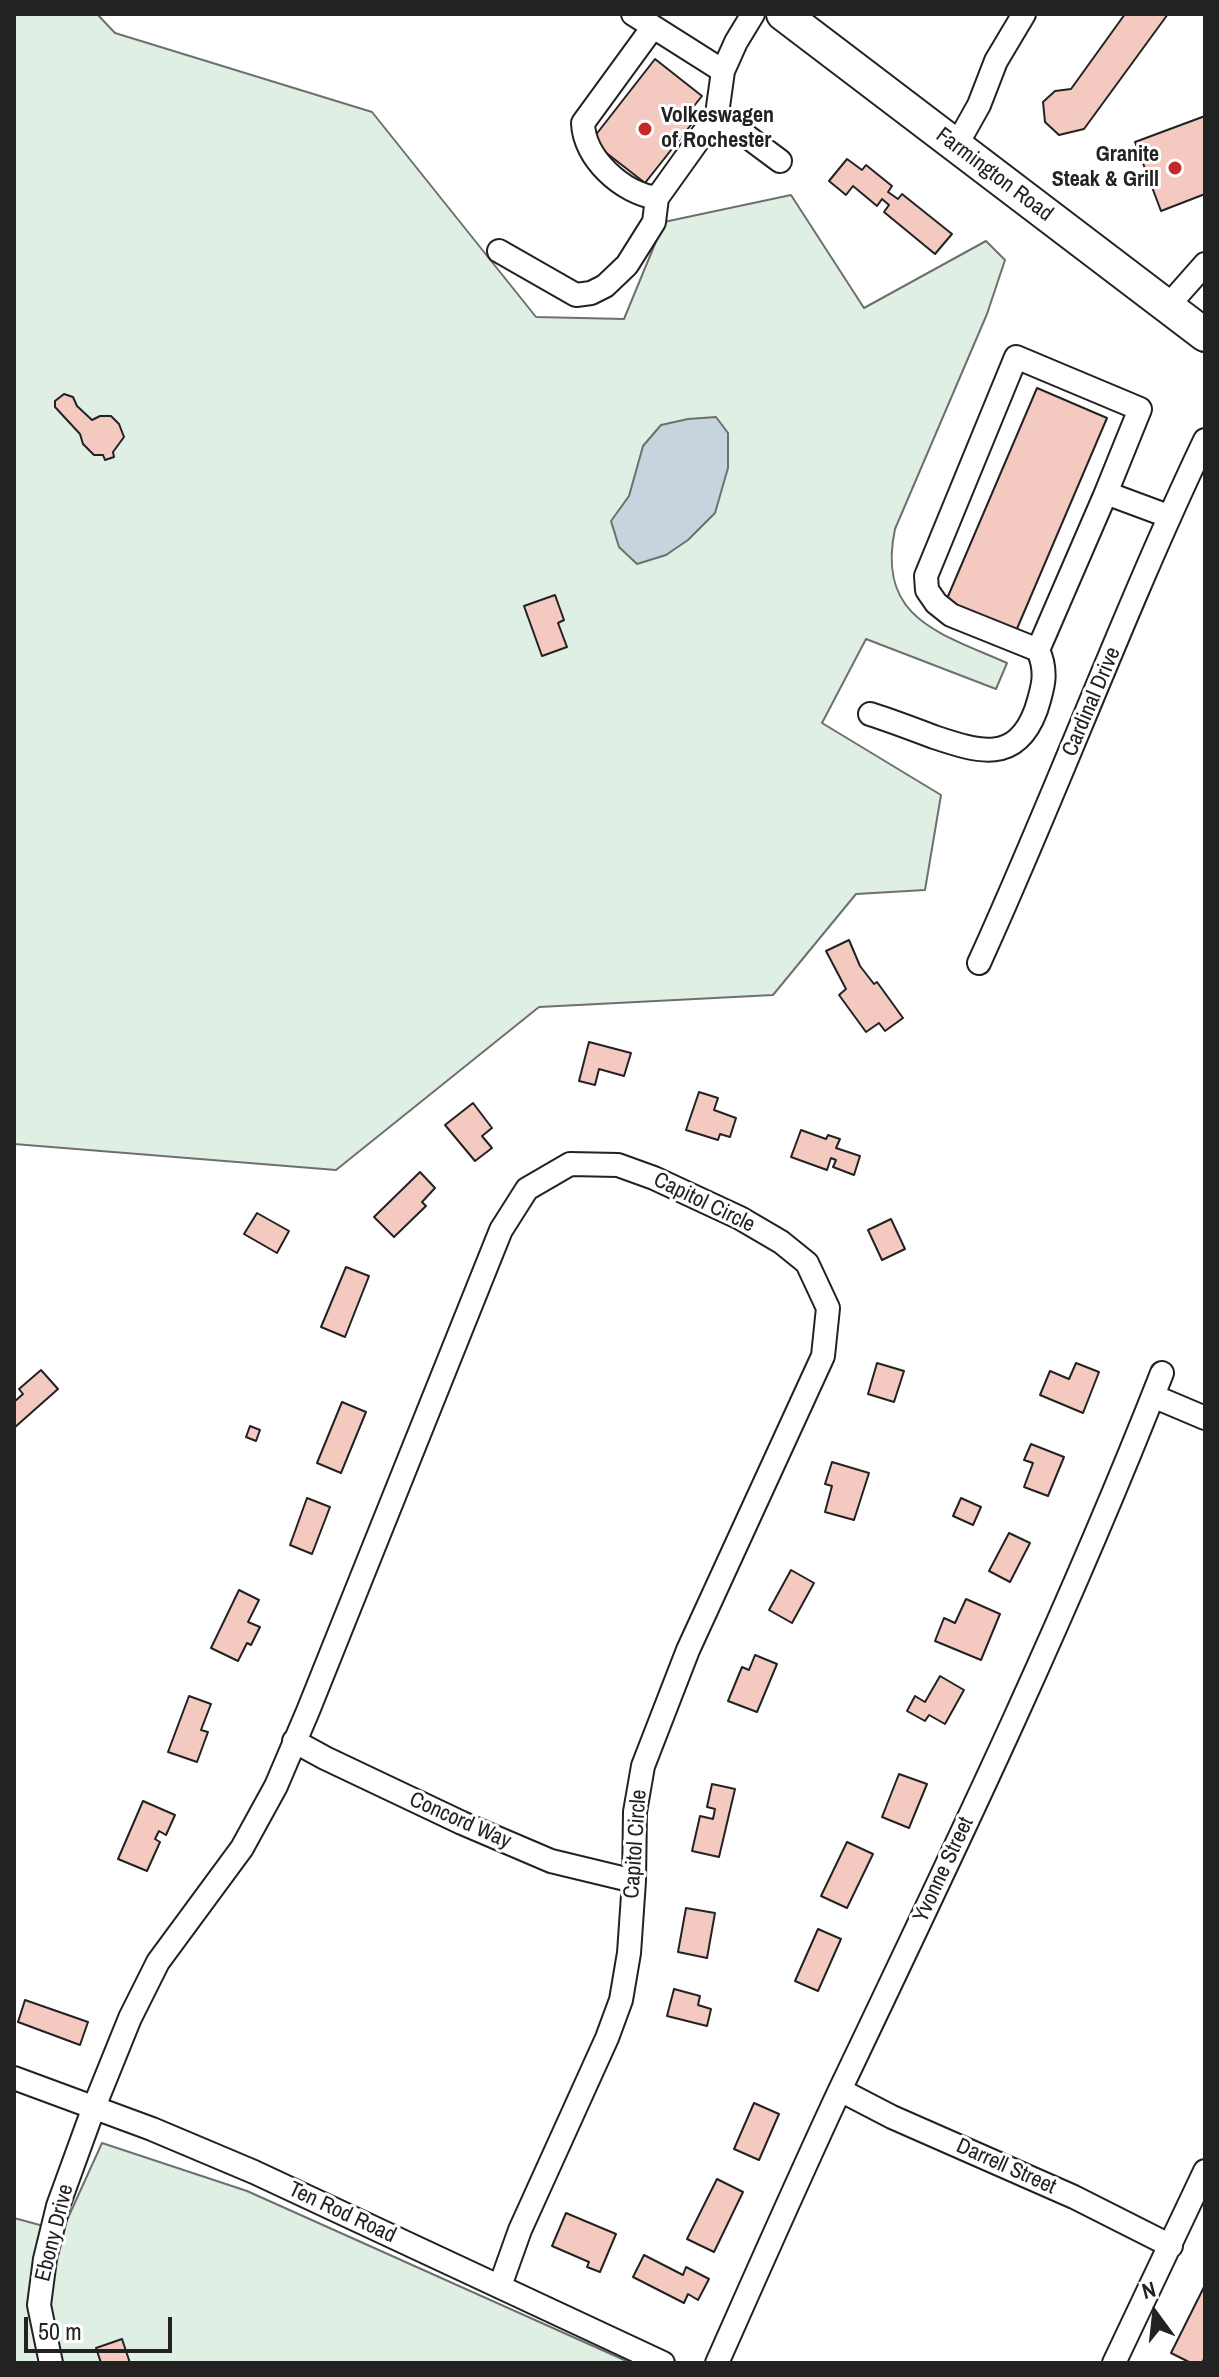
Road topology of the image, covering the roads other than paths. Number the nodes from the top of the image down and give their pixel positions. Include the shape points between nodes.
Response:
1 (633, 14) edge
2 (753, 14) edge
3 (783, 14) edge
4 (1024, 14) edge
5 (653, 27) junction
6 (723, 71) junction
7 (717, 114) junction
8 (956, 146) junction
9 (780, 161) dead end
10 (657, 198) junction
11 (499, 251) dead end
12 (1205, 264) edge
13 (1167, 307) junction
14 (1205, 335) edge
15 (1205, 440) edge
16 (1106, 493) junction
17 (1168, 516) junction
18 (1038, 650) junction
19 (870, 714) dead end
20 (979, 963) dead end
21 (1162, 1373) dead end
22 (1153, 1396) junction
23 (1205, 1418) edge
24 (294, 1741) junction
25 (634, 1881) junction
26 (14, 2078) edge
27 (840, 2090) junction
28 (94, 2107) junction
29 (1205, 2171) edge
30 (1171, 2246) junction
31 (500, 2286) junction
32 (51, 2363) edge
33 (663, 2363) edge
34 (717, 2363) edge
35 (1114, 2363) edge

1 - 5 street
2 - 6 street
3 - 8 highway, Farmington Road
4 - 8 street
5 - 6 street
5 - 10 street via 588,113 583,137 602,166 627,187
6 - 7 street
7 - 9 street
7 - 10 street
8 - 13 highway, Farmington Road
10 - 11 street via 654,222 627,265 591,293 576,295
12 - 13 street
13 - 14 highway, Farmington Road
15 - 17 street, Cardinal Drive
16 - 17 street
16 - 18 street
16 - 18 street via 1140,409 1016,357 926,576 927,590 951,615
17 - 20 street, Cardinal Drive
18 - 19 street via 1044,685 1029,726 1003,749 966,748
21 - 22 street, Yvonne Street
22 - 23 street
22 - 27 street, Yvonne Street via 1033,1681
24 - 25 street, Concord Way via 551,1861
24 - 25 street, Capitol Circle via 487,1263 527,1189 570,1164 618,1165 654,1178 781,1242 807,1263 828,1308 823,1356 688,1650 643,1766 635,1812
24 - 28 street, Capitol Circle via 242,1848 158,1962
25 - 31 street, Capitol Circle via 621,2000
26 - 28 street, Ten Rod Road
27 - 30 street, Darrell Street
27 - 34 street, Yvonne Street
28 - 31 street, Ten Rod Road via 254,2172
28 - 32 street, Ebony Drive via 45,2259 39,2305
29 - 30 street
30 - 35 street
31 - 33 street, Ten Rod Road

